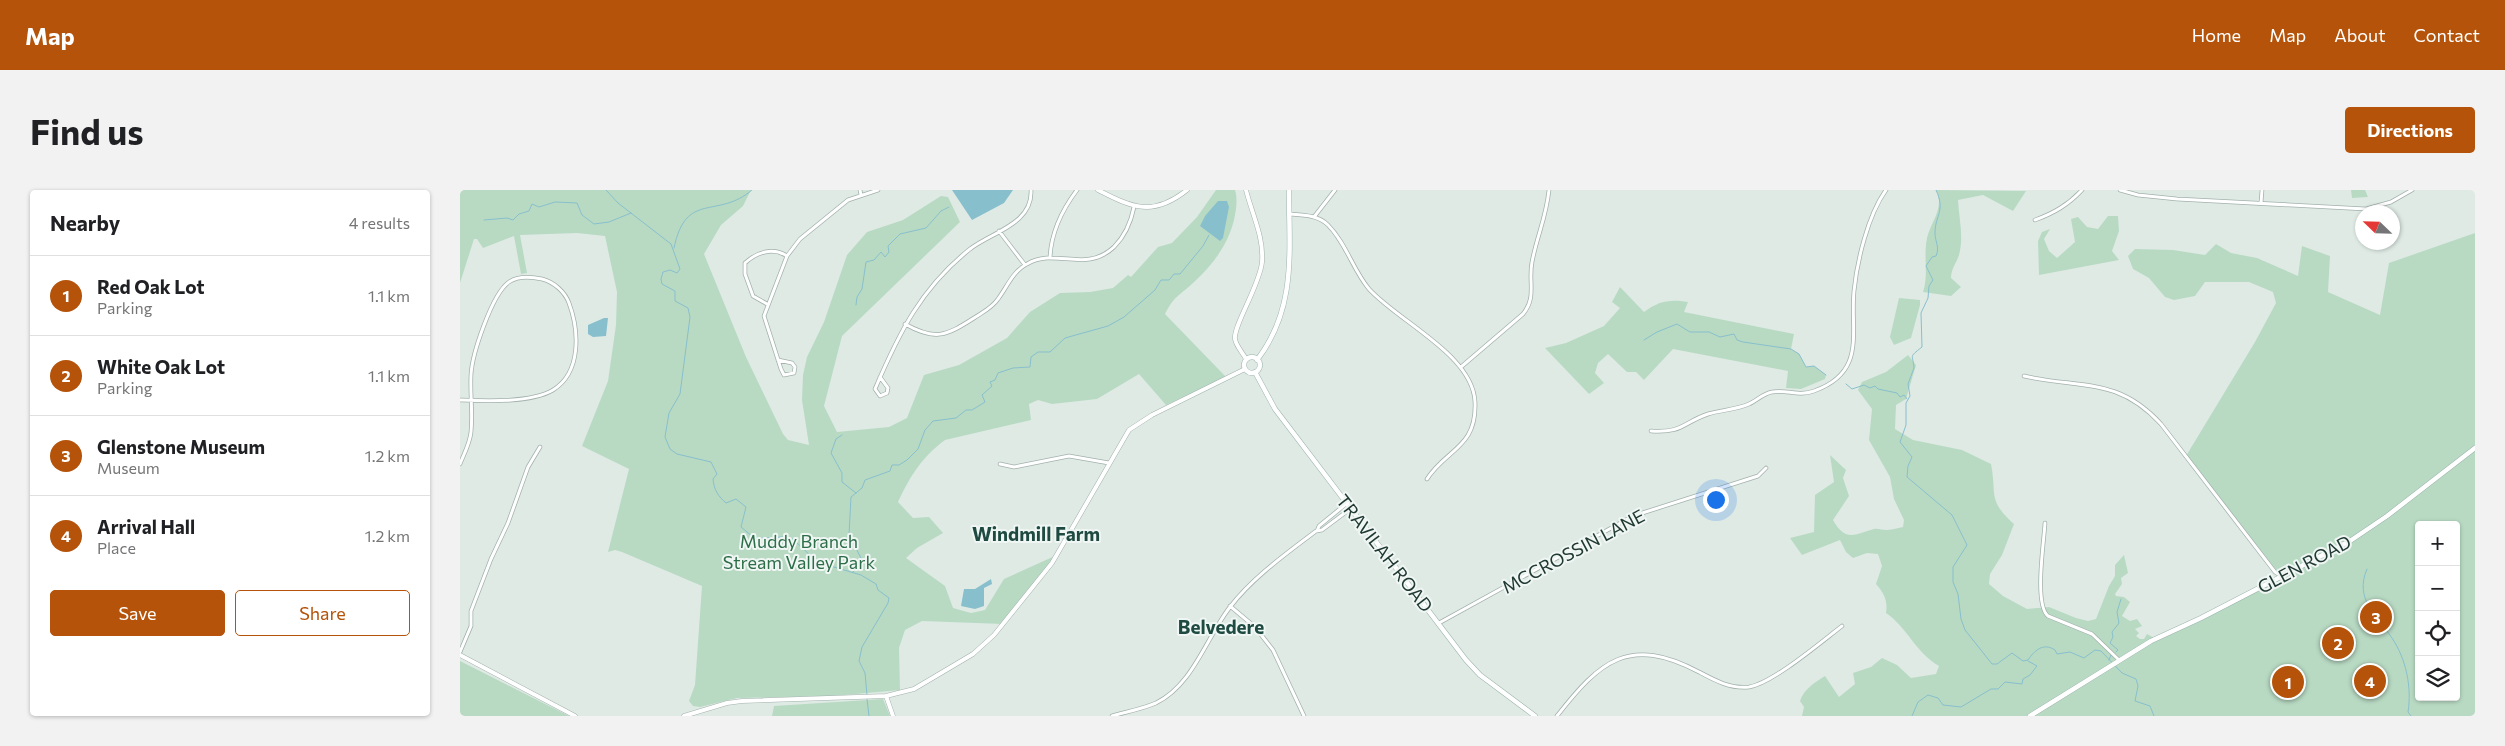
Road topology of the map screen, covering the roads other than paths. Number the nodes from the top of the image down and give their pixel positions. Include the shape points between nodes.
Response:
1 (860, 190) edge
2 (878, 190) edge
3 (1031, 190) edge
4 (1077, 190) edge
5 (1098, 190) edge
6 (1187, 190) edge
7 (1246, 190) edge
8 (1289, 190) edge
9 (1335, 190) edge
10 (1549, 190) edge
11 (1886, 190) edge
12 (2082, 190) edge
13 (2120, 190) edge
14 (2262, 190) edge
15 (2412, 190) edge
16 (861, 195) junction
17 (2262, 203) junction
18 (1134, 207) junction
19 (1289, 214) junction
20 (1314, 217) junction
21 (2035, 220) dead end
22 (999, 231) junction
23 (787, 256) junction
24 (1050, 258) junction
25 (1025, 265) junction
26 (767, 304) junction
27 (904, 324) junction
28 (1246, 359) junction
29 (778, 360) junction
30 (1258, 360) junction
31 (1461, 367) junction
32 (1245, 369) junction
33 (1255, 372) junction
34 (2024, 376) dead end
35 (880, 377) junction
36 (460, 400) edge
37 (471, 400) junction
38 (1651, 431) dead end
39 (540, 447) dead end
40 (2475, 448) edge
41 (1109, 463) junction
42 (460, 464) edge
43 (1000, 464) dead end
44 (1766, 468) dead end
45 (1427, 479) dead end
46 (1346, 504) junction
47 (1350, 509) junction
48 (2045, 523) dead end
49 (1316, 531) junction
50 (2282, 577) junction
51 (1230, 606) junction
52 (1439, 623) junction
53 (1842, 626) dead end
54 (460, 654) edge
55 (2119, 660) junction
56 (886, 696) junction
57 (575, 716) edge
58 (684, 716) edge
59 (893, 716) edge
60 (1112, 716) edge
61 (1304, 716) edge
62 (1535, 716) edge
63 (1557, 716) edge
64 (2030, 716) edge

1 - 16 street
2 - 16 street
3 - 22 street via 1028,210 1018,221
4 - 24 street via 1058,222
5 - 18 street
6 - 18 street via 1162,205
7 - 28 street via 1261,244 1262,262 1255,290 1235,334 1236,343
8 - 19 main road
9 - 20 street
10 - 31 street via 1547,212 1530,270 1532,294 1529,306
11 - 38 street via 1873,215 1862,252 1854,290 1855,343 1841,374 1813,392 1772,392 1741,408 1706,415 1683,428 1669,432
12 - 21 street via 2055,212
13 - 17 street via 2177,199
14 - 17 street
15 - 17 street via 2391,202 2366,209
16 - 23 street via 848,200 800,239
18 - 24 street via 1119,242 1096,259
19 - 20 street
19 - 30 main road via 1286,302
20 - 31 street via 1335,233 1354,269 1374,294
22 - 25 street
22 - 27 street via 970,249 945,271 927,290
23 - 26 street
23 - 26 street via 775,250 754,255 746,263 744,274 753,296
24 - 25 street
25 - 27 street via 992,307 946,334 932,335
26 - 29 street via 764,316
27 - 35 street
28 - 30 main road via 1253,357
28 - 32 main road
29 - 29 street via 784,375 794,373 792,363
30 - 33 main road via 1260,366
31 - 45 street via 1469,379 1475,400 1473,424 1458,450
32 - 33 main road
32 - 41 street via 1138,423 1124,436
33 - 46 main road, TRAVILAH ROAD via 1275,409
34 - 50 street via 2105,388 2141,405 2161,424
35 - 35 street via 875,389 880,396 887,393 888,388
36 - 37 street
37 - 37 street via 473,358 499,293 508,282 524,278 547,280 557,286 569,301 577,347 571,368 562,382 554,389 531,397
37 - 42 street via 471,436
39 - 54 street via 528,466 508,523 485,574
40 - 50 main road, GLEN ROAD via 2387,516 2342,546
41 - 43 street via 1069,456 1014,467
41 - 56 street via 1053,561 994,635 973,654 942,674 914,689
44 - 52 street, MCCROSSIN LANE via 1758,476 1633,516
46 - 47 main road, TRAVILAH ROAD
46 - 49 street
47 - 49 street
47 - 52 main road, TRAVILAH ROAD
48 - 55 street via 2043,610 2048,616 2092,634
49 - 51 street via 1266,571
50 - 55 main road, GLEN ROAD
51 - 60 street via 1179,686 1157,702
51 - 61 street via 1255,627 1273,650
52 - 62 main road, TRAVILAH ROAD via 1480,675
53 - 63 street via 1771,677 1746,687 1724,684 1662,656 1640,655 1619,659 1591,676
54 - 57 street
55 - 64 main road, GLEN ROAD
56 - 58 street via 742,701
56 - 59 street

